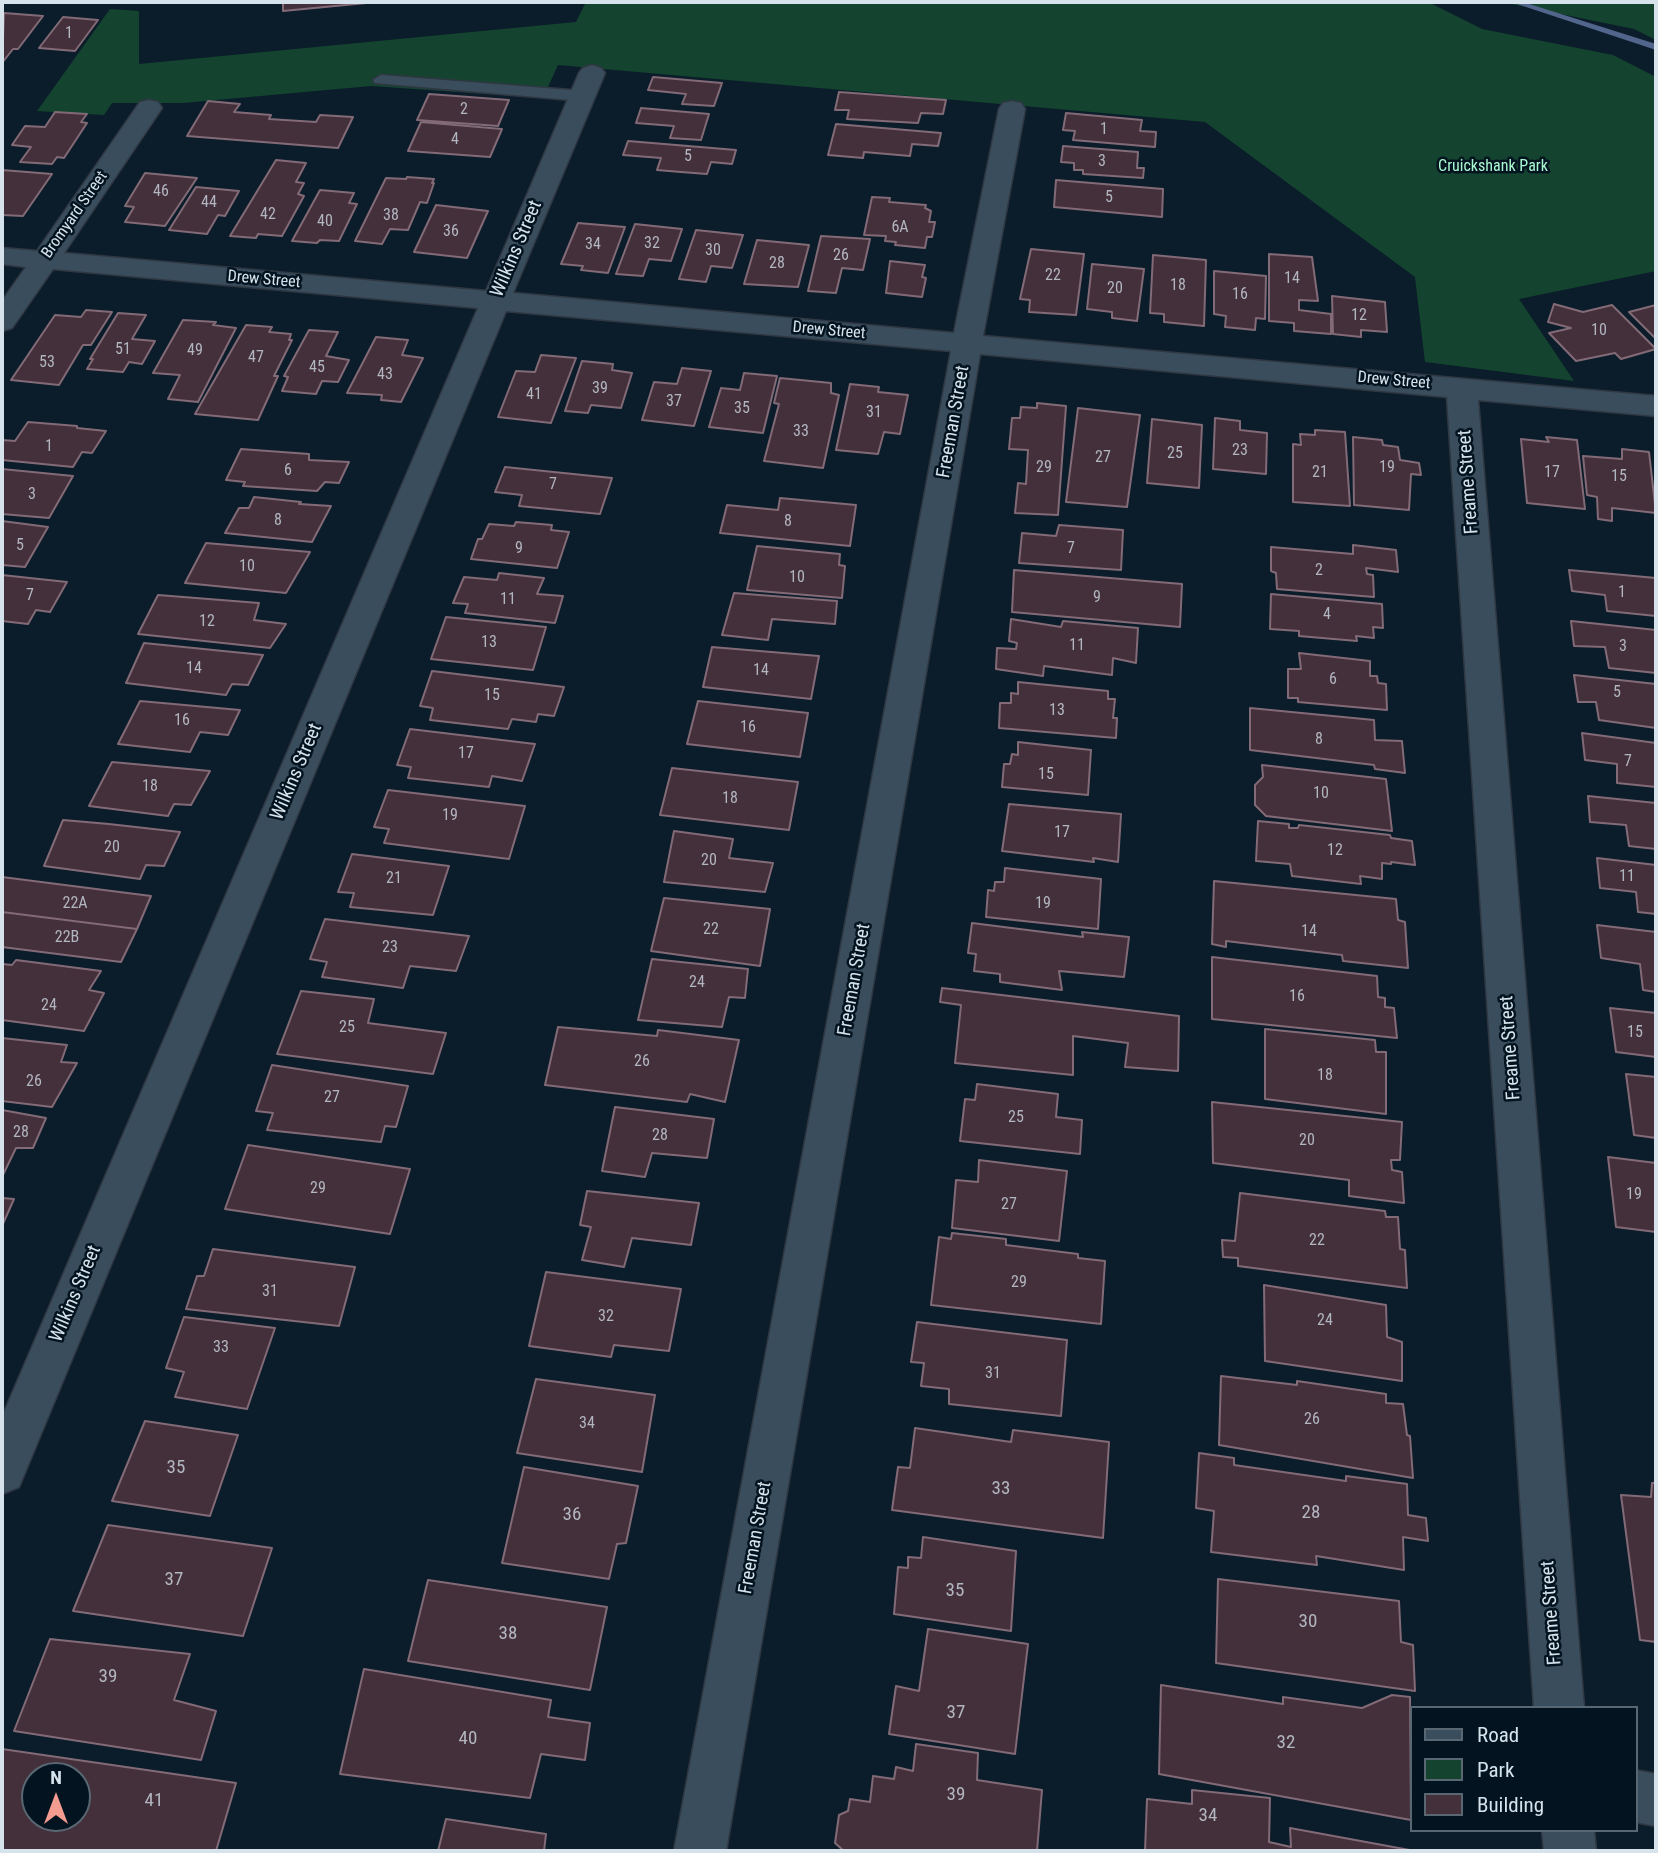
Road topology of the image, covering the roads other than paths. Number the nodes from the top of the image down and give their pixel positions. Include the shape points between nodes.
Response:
1 (382, 80) dead end
2 (587, 84) joint
3 (149, 108) dead end
4 (1012, 109) dead end
5 (2, 256) edge
6 (43, 260) junction
7 (495, 301) junction
8 (2, 322) edge
9 (967, 343) junction
10 (1462, 387) junction
11 (1656, 406) edge
12 (2, 1471) edge
13 (1559, 1706) edge
14 (1637, 1797) edge
15 (1656, 1800) edge
16 (1568, 1832) edge
17 (700, 1851) edge
18 (1570, 1851) edge

1 - 2 lane
2 - 7 street, Wilkins Street
3 - 6 street, Bromyard Street
4 - 9 street, Freeman Street
5 - 6 street, Drew Street
6 - 7 street, Drew Street
6 - 8 street, Bromyard Street
7 - 9 street, Drew Street
7 - 12 street, Wilkins Street
9 - 10 street, Drew Street
9 - 17 street, Freeman Street
10 - 11 street, Drew Street
10 - 13 street, Freame Street
14 - 15 street
16 - 18 street

